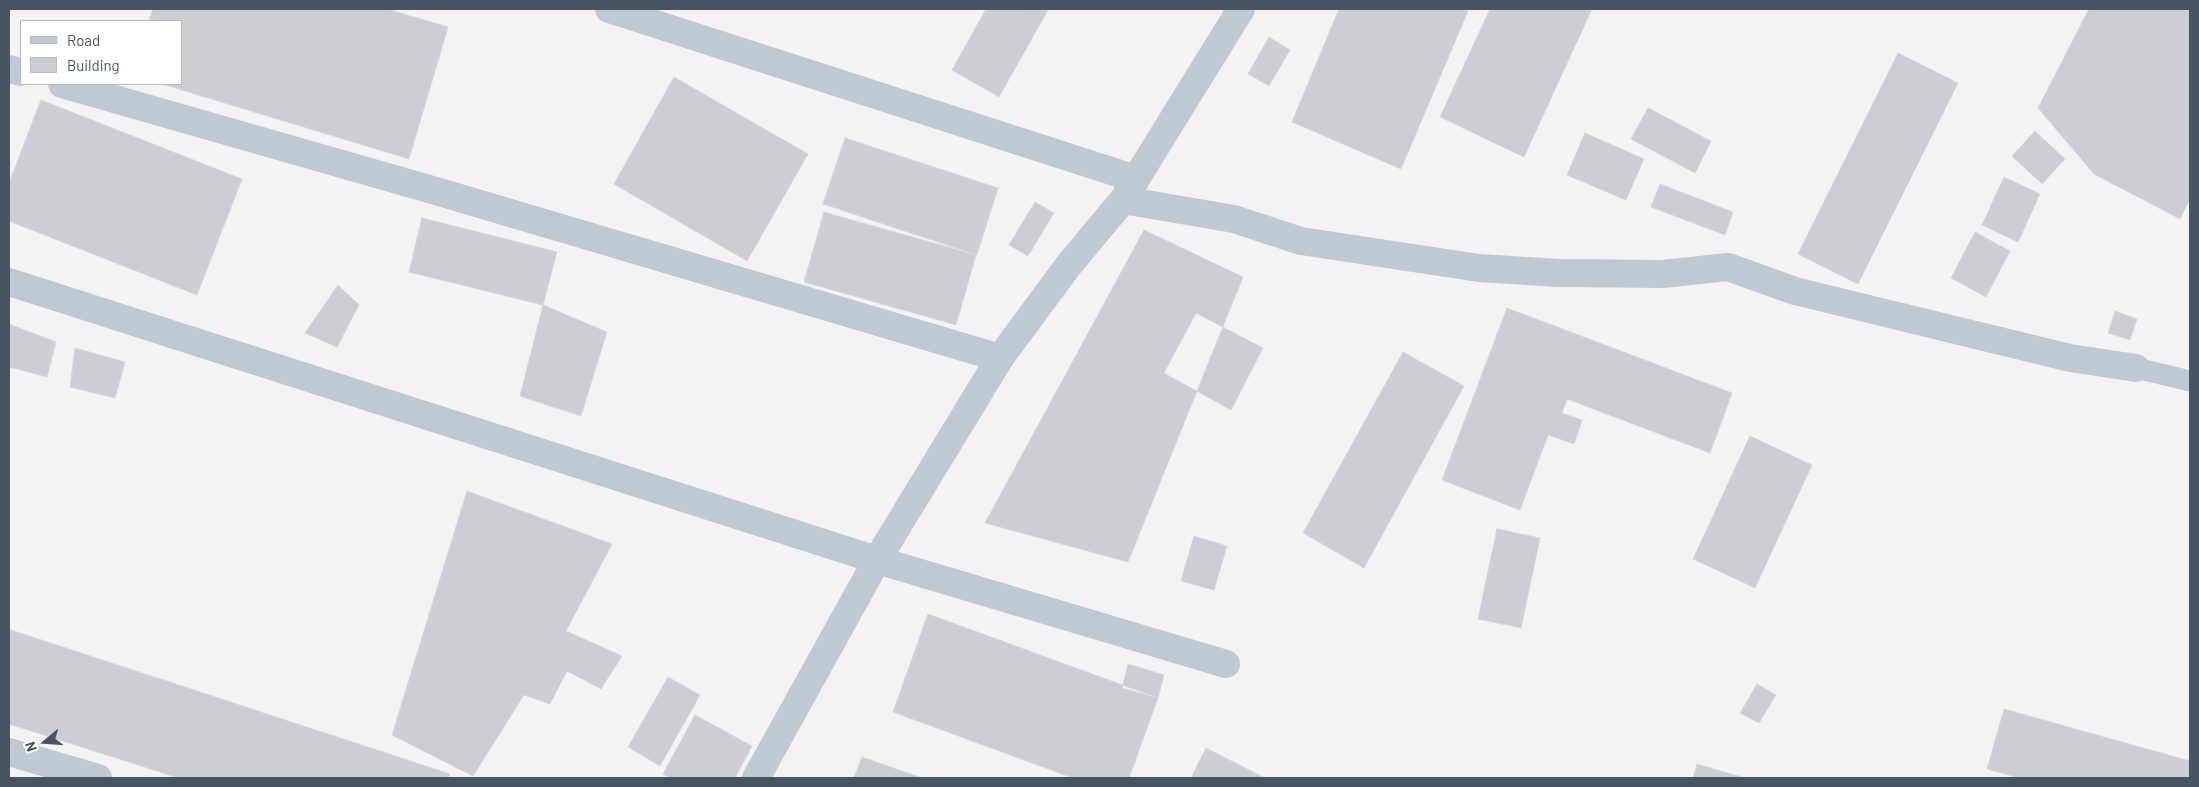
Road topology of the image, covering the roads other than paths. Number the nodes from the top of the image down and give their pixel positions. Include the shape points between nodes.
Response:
1 (609, 9) edge
2 (1241, 9) edge
3 (66, 85) edge
4 (1129, 190) junction
5 (9, 282) edge
6 (1000, 358) junction
7 (2136, 368) joint
8 (2190, 382) edge
9 (878, 560) junction
10 (1226, 664) dead end
11 (9, 752) edge
12 (98, 778) edge
13 (756, 778) edge

1 - 4 street
2 - 4 street
3 - 6 street via 427,188
4 - 6 street
4 - 7 street via 1234,218 1301,241 1479,268 1663,274 1728,267 1795,291 2070,358
5 - 9 street
6 - 9 street
7 - 8 lane
9 - 10 street
9 - 13 street
11 - 12 street

